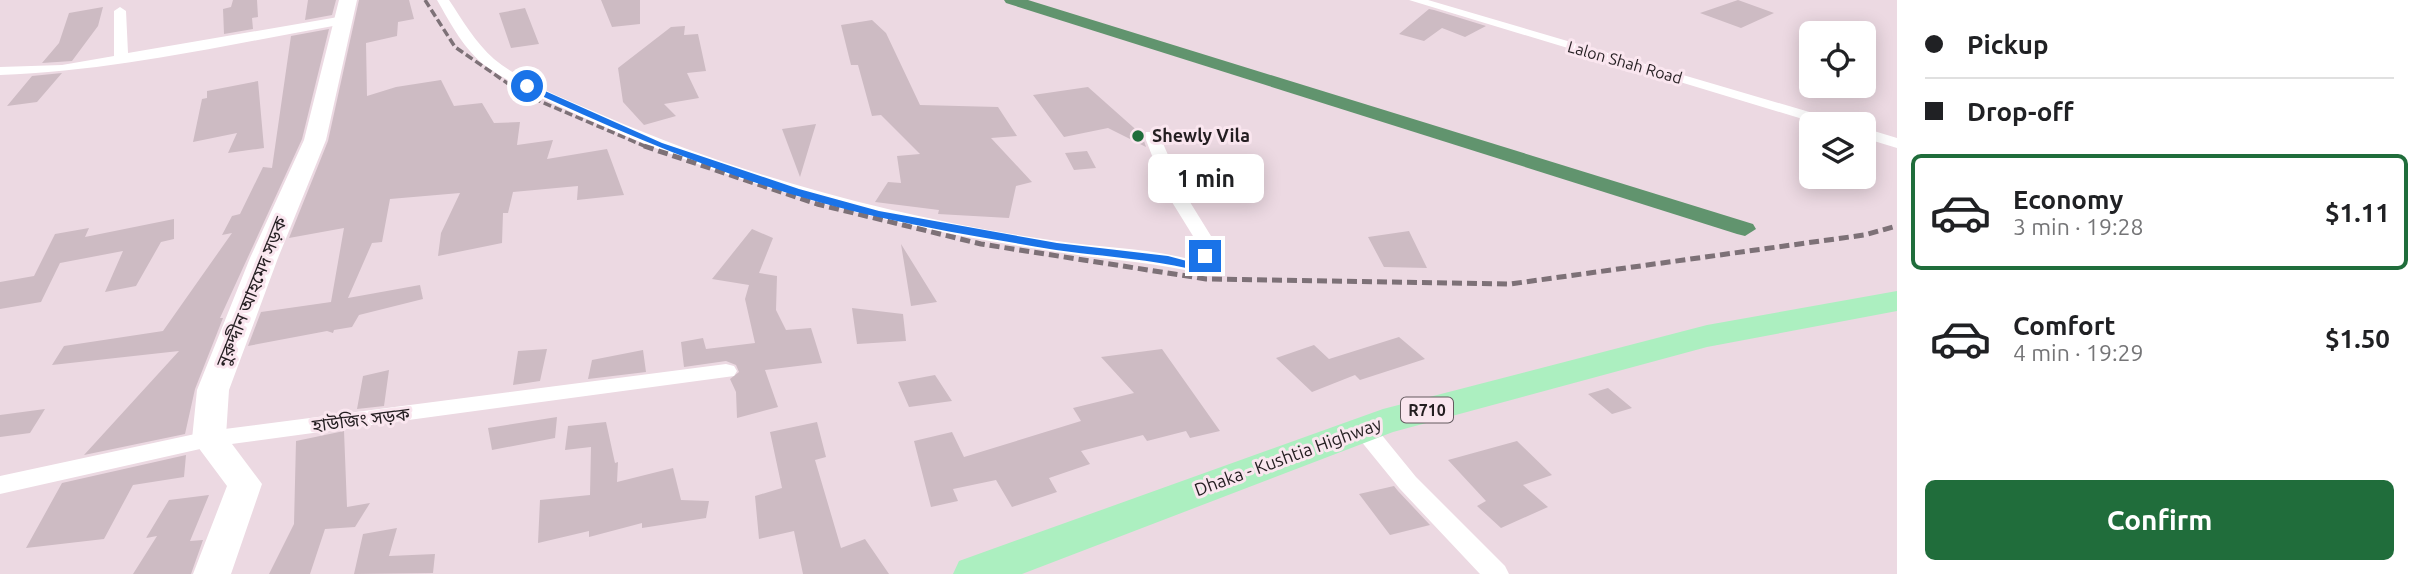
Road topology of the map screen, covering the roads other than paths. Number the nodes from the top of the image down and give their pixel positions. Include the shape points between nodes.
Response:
1 (443, 0) edge
2 (1415, 0) edge
3 (346, 10) edge
4 (120, 11) dead end
5 (121, 60) junction
6 (0, 71) edge
7 (1799, 113) edge
8 (1152, 135) dead end
9 (1876, 137) edge
10 (1897, 143) edge
11 (1897, 301) edge
12 (726, 371) dead end
13 (1364, 429) junction
14 (209, 439) junction
15 (0, 485) edge
16 (212, 574) edge
17 (974, 574) edge
18 (1496, 574) edge

1 - 8 street via 470,43 491,63 547,96 659,145 878,214 1203,268 1202,236 1176,194
2 - 7 street, Lalon Shah Road
3 - 5 street
3 - 14 main road, নুরুদ্দীন আহমেদ সড়ক via 315,140 213,390
4 - 5 street
5 - 6 street via 62,69
9 - 10 street
11 - 13 main road, Dhaka - Kushtia Highway / R710 via 1707,336
12 - 14 street, হাউজিং সড়ক
13 - 17 main road, Dhaka - Kushtia Highway / R710
13 - 18 street
14 - 15 street, হাউজিং সড়ক
14 - 16 main road via 245,484

